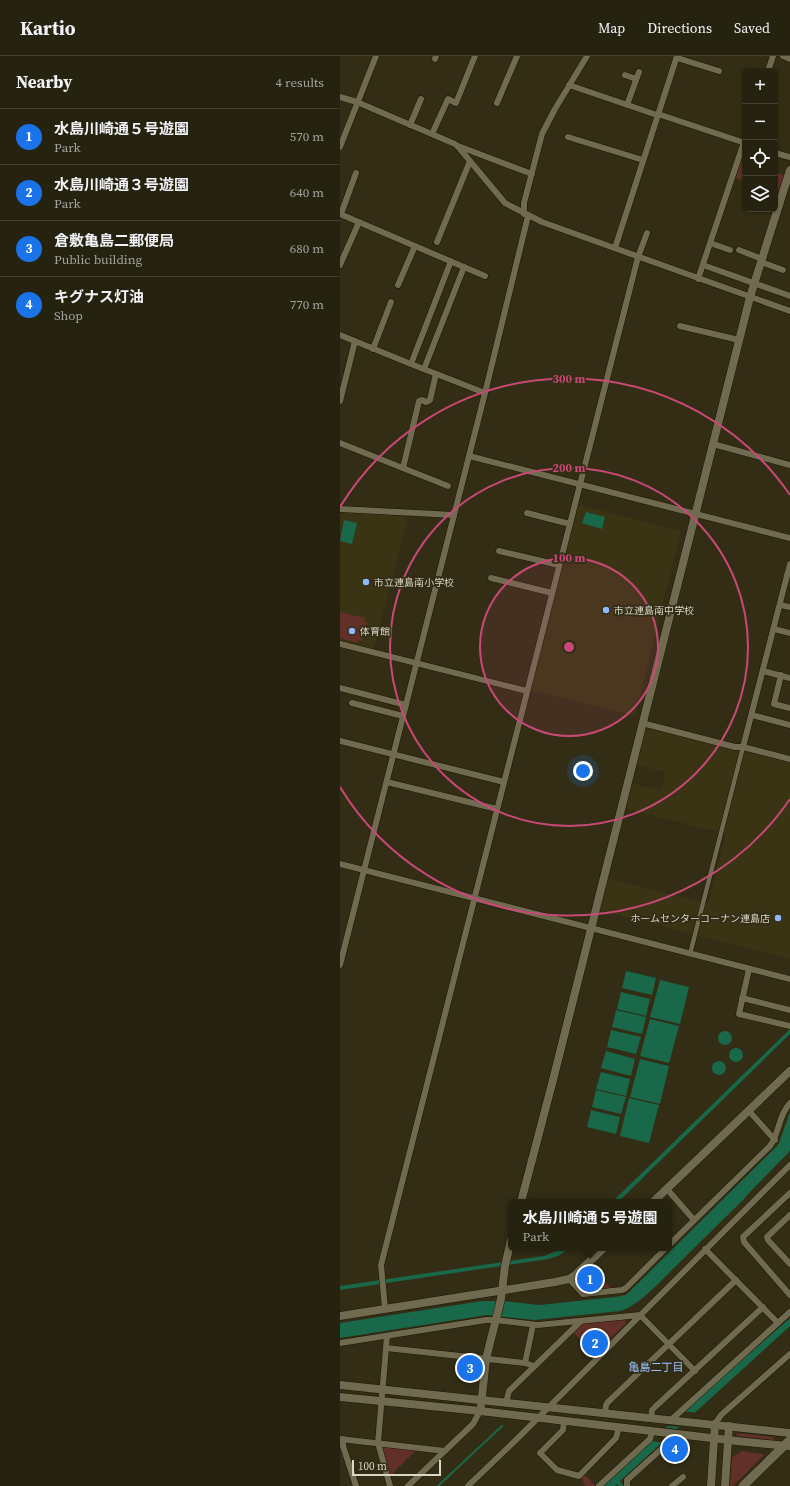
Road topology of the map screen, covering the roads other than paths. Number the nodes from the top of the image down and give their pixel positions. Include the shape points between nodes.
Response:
1 (376, 56) edge
2 (475, 56) edge
3 (517, 56) edge
4 (587, 56) edge
5 (773, 56) edge
6 (783, 56) edge
7 (677, 57) edge
8 (790, 58) edge
9 (769, 68) edge
10 (719, 71) dead end
11 (625, 75) dead end
12 (569, 85) junction
13 (340, 97) edge
14 (421, 99) dead end
15 (357, 102) junction
16 (498, 103) dead end
17 (627, 105) junction
18 (658, 114) junction
19 (410, 125) junction
20 (432, 134) junction
21 (568, 137) dead end
22 (742, 141) edge
23 (454, 144) junction
24 (340, 147) edge
25 (742, 151) edge
26 (778, 154) edge
27 (790, 157) edge
28 (643, 160) junction
29 (470, 161) junction
30 (790, 170) edge
31 (356, 174) dead end
32 (532, 174) junction
33 (340, 214) edge
34 (526, 214) junction
35 (359, 222) junction
36 (647, 233) dead end
37 (437, 242) dead end
38 (710, 243) junction
39 (415, 246) junction
40 (615, 248) junction
41 (730, 250) dead end
42 (738, 250) dead end
43 (638, 257) junction
44 (761, 260) junction
45 (451, 261) junction
46 (340, 265) edge
47 (703, 265) junction
48 (464, 267) junction
49 (784, 270) dead end
50 (485, 276) dead end
51 (698, 279) junction
52 (754, 284) junction
53 (398, 285) dead end
54 (790, 296) edge
55 (750, 297) junction
56 (391, 302) dead end
57 (790, 311) edge
58 (680, 326) dead end
59 (340, 335) edge
60 (739, 340) junction
61 (355, 341) junction
62 (373, 349) junction
63 (411, 364) junction
64 (424, 369) junction
65 (436, 374) junction
66 (485, 393) junction
67 (340, 401) edge
68 (340, 443) edge
69 (713, 444) junction
70 (469, 456) junction
71 (790, 465) edge
72 (403, 468) junction
73 (580, 484) junction
74 (448, 486) dead end
75 (340, 509) edge
76 (527, 513) dead end
77 (695, 514) junction
78 (454, 515) junction
79 (570, 524) junction
80 (790, 538) edge
81 (500, 551) dead end
82 (790, 564) edge
83 (559, 566) junction
84 (491, 578) dead end
85 (787, 591) edge
86 (552, 593) junction
87 (780, 605) junction
88 (790, 607) edge
89 (774, 629) junction
90 (790, 633) edge
91 (340, 644) edge
92 (416, 664) junction
93 (763, 671) junction
94 (780, 675) junction
95 (790, 678) edge
96 (340, 688) edge
97 (527, 691) junction
98 (352, 703) dead end
99 (406, 705) junction
100 (790, 708) edge
101 (752, 715) junction
102 (403, 716) junction
103 (642, 724) junction
104 (790, 725) edge
105 (340, 741) edge
106 (743, 747) junction
107 (394, 753) junction
108 (790, 759) edge
109 (386, 782) junction
110 (504, 782) junction
111 (497, 809) junction
112 (340, 864) edge
113 (364, 870) junction
114 (474, 898) junction
115 (590, 927) junction
116 (690, 954) junction
117 (340, 965) edge
118 (749, 969) junction
119 (790, 979) edge
120 (742, 998) junction
121 (790, 1010) edge
122 (790, 1026) edge
123 (790, 1071) edge
124 (790, 1104) edge
125 (749, 1111) junction
126 (775, 1140) junction
127 (790, 1165) edge
128 (667, 1189) junction
129 (790, 1193) edge
130 (522, 1199) edge
131 (656, 1199) edge
132 (790, 1215) edge
133 (694, 1220) junction
134 (672, 1242) edge
135 (705, 1249) junction
136 (508, 1251) edge
137 (601, 1251) edge
138 (663, 1251) edge
139 (790, 1264) edge
140 (569, 1279) junction
141 (736, 1280) junction
142 (501, 1295) junction
143 (790, 1295) edge
144 (385, 1308) junction
145 (763, 1308) junction
146 (790, 1312) edge
147 (640, 1315) junction
148 (340, 1316) edge
149 (496, 1319) junction
150 (581, 1321) junction
151 (778, 1323) junction
152 (533, 1325) junction
153 (387, 1336) junction
154 (340, 1343) edge
155 (668, 1344) junction
156 (386, 1348) junction
157 (790, 1354) edge
158 (486, 1359) junction
159 (525, 1363) junction
160 (534, 1366) junction
161 (695, 1371) junction
162 (340, 1385) edge
163 (382, 1389) junction
164 (340, 1397) edge
165 (481, 1400) junction
166 (382, 1402) junction
167 (506, 1403) junction
168 (548, 1408) junction
169 (480, 1411) junction
170 (605, 1414) junction
171 (537, 1418) junction
172 (651, 1419) junction
173 (564, 1421) junction
174 (673, 1421) junction
175 (714, 1424) junction
176 (729, 1426) junction
177 (619, 1427) junction
178 (652, 1431) junction
179 (675, 1433) junction
180 (790, 1433) edge
181 (714, 1438) junction
182 (342, 1439) edge
183 (728, 1440) junction
184 (378, 1443) junction
185 (788, 1444) edge
186 (445, 1452) junction
187 (683, 1477) dead end
188 (356, 1486) edge
189 (390, 1486) edge
190 (408, 1486) edge
191 (468, 1486) edge
192 (599, 1486) edge
193 (627, 1486) edge
194 (672, 1486) edge
195 (710, 1486) edge
196 (725, 1486) edge
197 (743, 1486) edge

1 - 15 street
2 - 20 street via 456,103 448,99
3 - 16 street
4 - 12 street
5 - 9 street
6 - 8 street
7 - 10 street
7 - 18 street
11 - 17 street via 638,75
12 - 17 street
12 - 32 street via 542,134
13 - 15 street
14 - 19 street
15 - 19 street
15 - 24 street
17 - 18 street
18 - 22 street
18 - 28 street
19 - 20 street
20 - 23 street
21 - 28 street
23 - 29 street
23 - 32 street
25 - 38 street
26 - 27 street
28 - 40 street
29 - 34 street via 505,203
29 - 37 street
30 - 44 street
31 - 33 street
32 - 34 street via 524,203
33 - 35 street
34 - 40 street
34 - 66 street
35 - 39 street
35 - 46 street
36 - 43 street
38 - 41 street
38 - 47 street
39 - 45 street
39 - 53 street
40 - 43 street
42 - 44 street
43 - 51 street
43 - 73 street
44 - 49 street
44 - 52 street
45 - 48 street
45 - 63 street
47 - 51 street
47 - 52 street
48 - 50 street
48 - 64 street
51 - 55 street
52 - 54 street
52 - 55 street
55 - 57 street
55 - 60 street
56 - 62 street
58 - 60 street
59 - 61 street
60 - 69 street
61 - 62 street
61 - 67 street
62 - 63 street
63 - 64 street
64 - 65 street
65 - 66 street
65 - 72 street via 430,400 419,401
66 - 70 street
68 - 72 street
69 - 71 street
69 - 77 street
70 - 73 street
70 - 78 street
72 - 74 street
73 - 77 street
73 - 79 street
75 - 78 street
76 - 79 street
77 - 80 street
77 - 103 street
78 - 92 street
79 - 83 street
81 - 83 street
82 - 85 street
83 - 86 street
84 - 86 street
85 - 87 street
86 - 97 street
87 - 88 street
87 - 89 street
89 - 90 street
89 - 93 street
91 - 92 street
92 - 97 street
92 - 99 street
93 - 94 street
93 - 101 street
94 - 95 street
94 - 100 street via 774,704
96 - 99 street
97 - 110 street
98 - 102 street
99 - 102 street
101 - 104 street
101 - 106 street
102 - 107 street
103 - 106 street
103 - 115 street
105 - 107 street
106 - 108 street
106 - 116 street
107 - 109 street
107 - 110 street
109 - 111 street
109 - 113 street
110 - 111 street
111 - 114 street
112 - 113 street
113 - 114 street
113 - 117 street
114 - 115 street
114 - 144 street via 381,1266
115 - 116 street
115 - 130 street
116 - 118 street
118 - 119 street
118 - 120 street
120 - 121 street
120 - 122 street via 739,1014
123 - 125 street
124 - 126 street
125 - 126 street
125 - 128 street
126 - 133 street
127 - 135 street
128 - 131 street
128 - 133 street
129 - 143 street via 743,1237 744,1242
132 - 139 street via 767,1237
133 - 134 street
135 - 141 street
135 - 147 street
136 - 142 street
137 - 140 street
138 - 140 street via 622,1290 583,1294
140 - 142 street
141 - 145 street
141 - 155 street
142 - 144 street
142 - 149 street
144 - 148 street
145 - 151 street
145 - 161 street
146 - 151 street
147 - 150 street
147 - 155 street
147 - 168 street
149 - 152 street
149 - 153 street
149 - 158 street
150 - 152 street
150 - 160 street
151 - 174 street
152 - 159 street
153 - 154 street
153 - 156 street
155 - 161 street
155 - 170 street via 608,1402
156 - 158 street
156 - 163 street
157 - 175 street
158 - 159 street
158 - 165 street
159 - 160 street
160 - 167 street via 510,1391
161 - 172 street via 652,1410
162 - 163 street
163 - 165 street
163 - 166 street
164 - 166 street
165 - 167 street
165 - 169 street
166 - 169 street
166 - 184 street
167 - 168 street
168 - 170 street
168 - 171 street
169 - 171 street
169 - 186 street via 473,1424
170 - 172 street
171 - 173 street
171 - 191 street
172 - 174 street
173 - 177 street
173 - 177 street via 563,1430 540,1453 557,1470 579,1476 616,1438
174 - 175 street
175 - 176 street
175 - 181 street
176 - 180 street
176 - 183 street
177 - 178 street
178 - 179 street
178 - 192 street via 650,1439
179 - 181 street
179 - 193 street via 627,1480
181 - 183 street
181 - 195 street
182 - 184 street
182 - 188 street
183 - 185 street
183 - 196 street
184 - 186 street
184 - 189 street
185 - 197 main road
186 - 190 street
187 - 194 street

